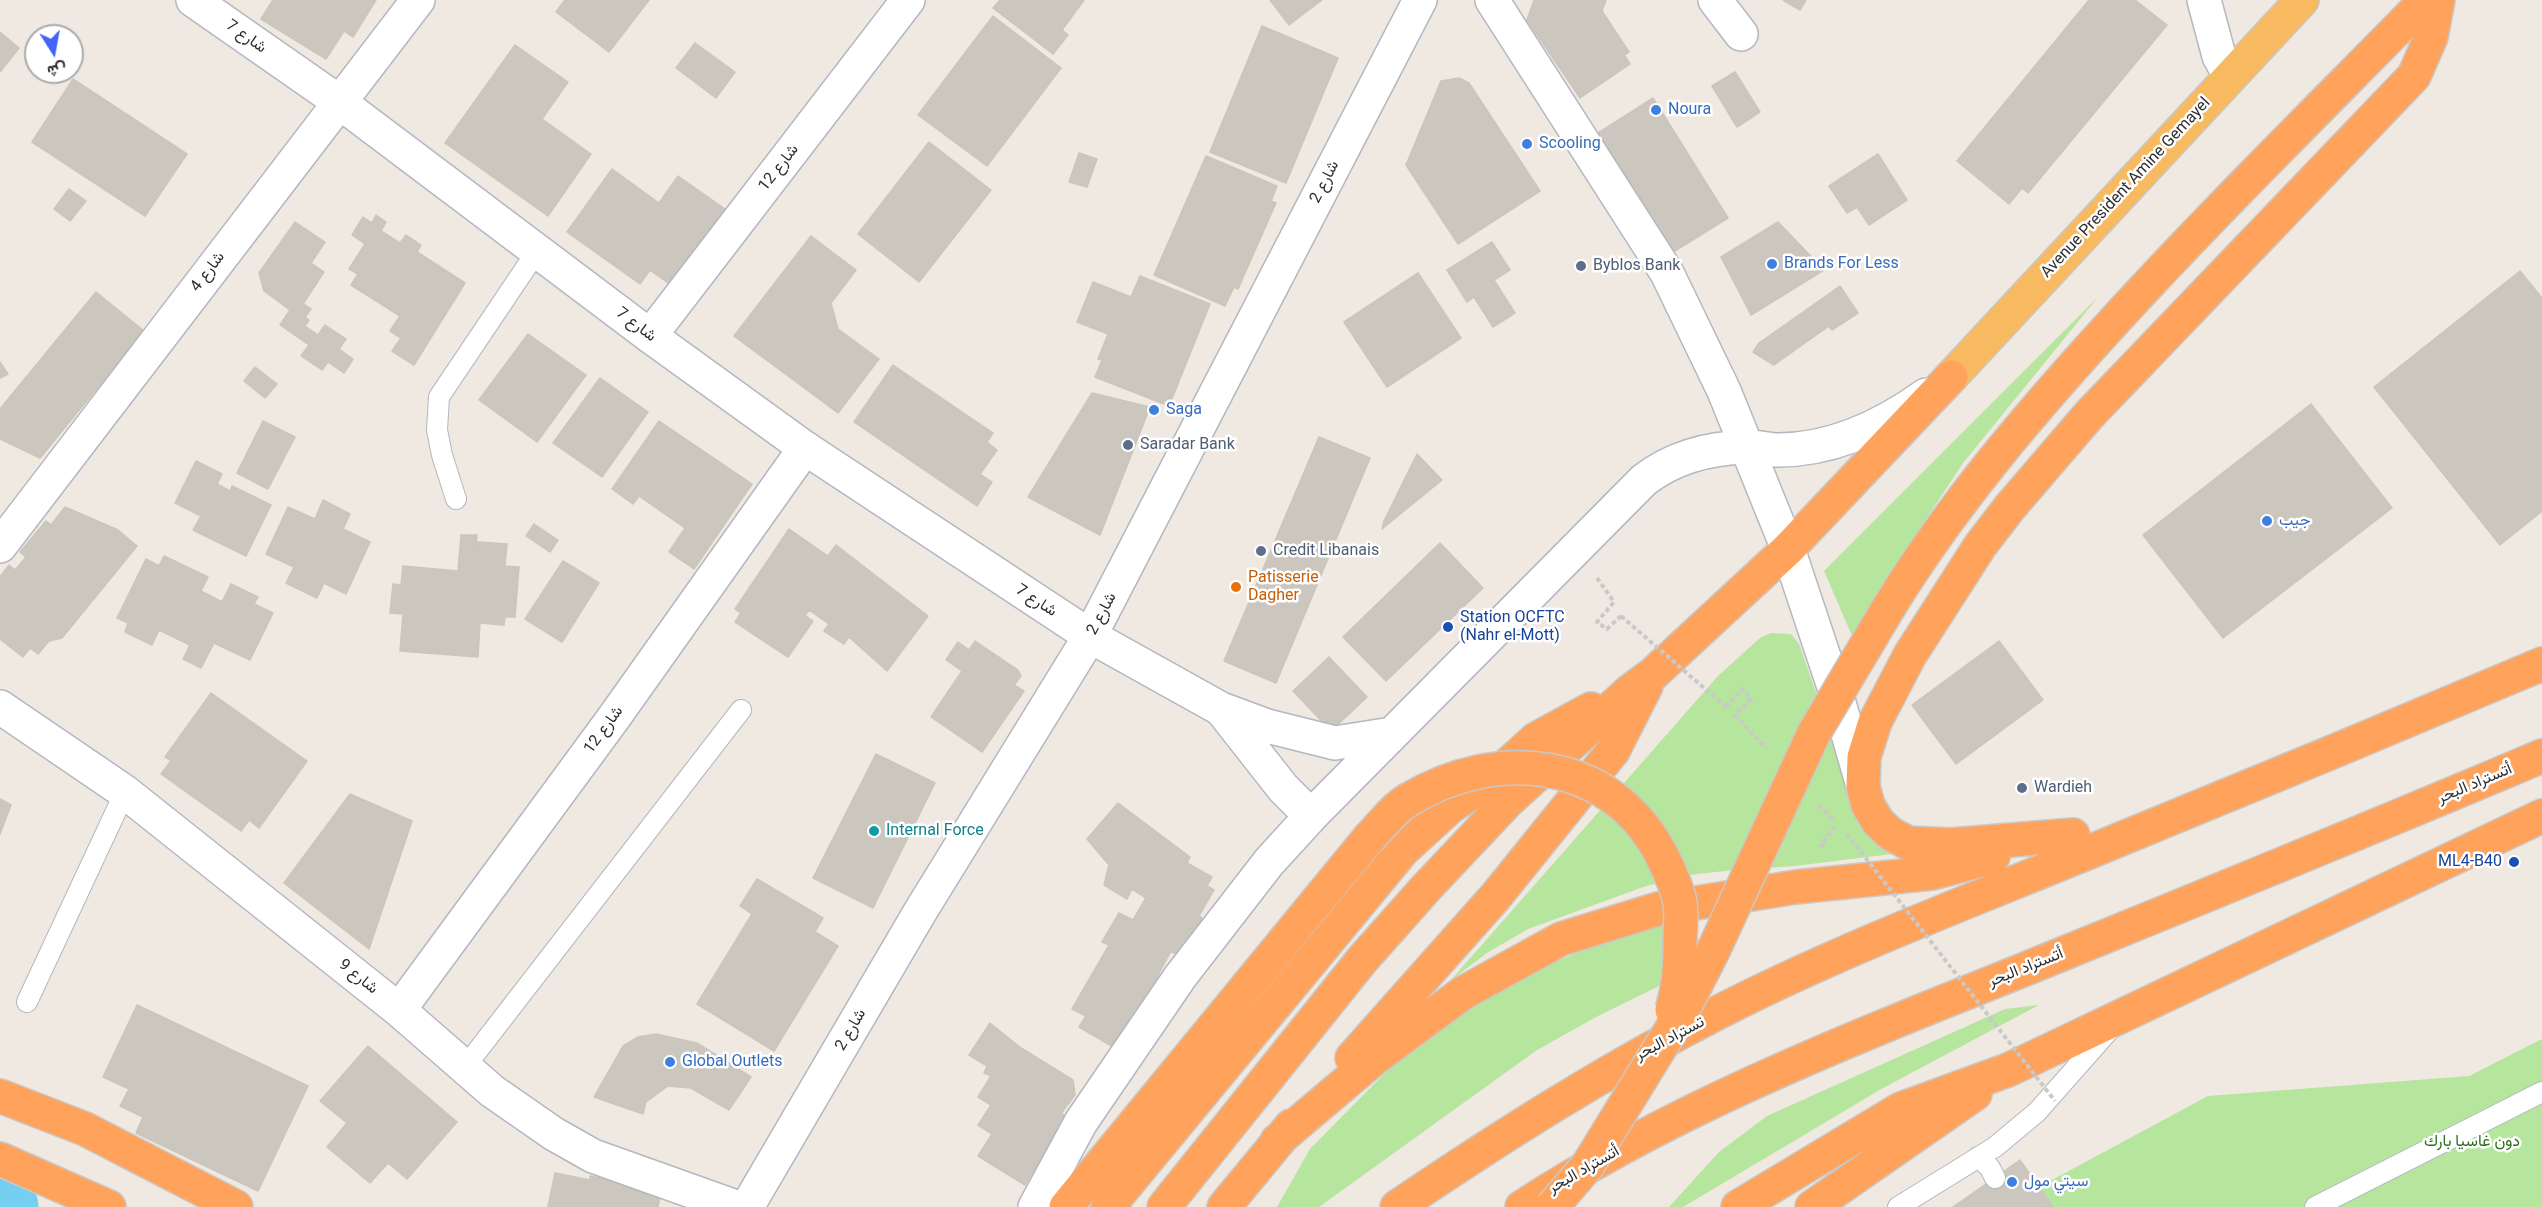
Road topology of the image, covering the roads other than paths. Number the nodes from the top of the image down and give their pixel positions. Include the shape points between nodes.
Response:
1 (193, 0) edge
2 (418, 0) edge
3 (908, 0) edge
4 (1420, 0) edge
5 (1492, 0) edge
6 (1715, 0) edge
7 (2204, 0) edge
8 (2302, 0) edge
9 (2426, 0) edge
10 (2438, 0) edge
11 (1741, 34) dead end
12 (2230, 76) junction
13 (338, 101) junction
14 (537, 251) junction
15 (650, 336) junction
16 (1951, 377) junction
17 (1747, 446) junction
18 (805, 448) junction
19 (456, 499) dead end
20 (0, 546) edge
21 (1788, 549) junction
22 (1090, 636) junction
23 (2542, 664) edge
24 (1653, 674) junction
25 (0, 707) edge
26 (1221, 709) junction
27 (741, 710) dead end
28 (1392, 734) junction
29 (2542, 756) edge
30 (2322, 757) junction
31 (1863, 786) junction
32 (125, 792) junction
33 (1311, 816) junction
34 (2542, 816) edge
35 (2073, 835) junction
36 (27, 1002) dead end
37 (399, 1010) junction
38 (2119, 1019) junction
39 (1660, 1046) junction
40 (465, 1067) junction
41 (2008, 1070) junction
42 (2542, 1092) edge
43 (0, 1096) edge
44 (1277, 1141) junction
45 (1978, 1157) junction
46 (0, 1159) edge
47 (1995, 1178) dead end
48 (109, 1207) edge
49 (236, 1207) edge
50 (736, 1207) edge
51 (747, 1207) edge
52 (1035, 1207) edge
53 (1066, 1207) edge
54 (1108, 1207) edge
55 (1164, 1207) edge
56 (1224, 1207) edge
57 (1397, 1207) edge
58 (1522, 1207) edge
59 (1551, 1207) edge
60 (1738, 1207) edge
61 (1812, 1207) edge
62 (1898, 1207) edge
63 (2315, 1207) edge

1 - 13 street, شارع 7
2 - 13 street, شارع 4
3 - 15 street, شارع 12
4 - 22 street, شارع 2
5 - 17 street via 1666,273
6 - 11 street
7 - 12 street via 2219,56
8 - 12 highway, Avenue President Amine Gemayel
9 - 39 highway, bridge via 2162,269 2063,377 2019,427 1923,553 1814,733 1699,981
10 - 31 highway via 2431,37 2414,76 2089,415 1980,546 1884,702 1866,749
12 - 16 highway, Avenue President Amine Gemayel
13 - 14 street, شارع 7
13 - 20 street, شارع 4
14 - 15 street, شارع 7
14 - 19 lane via 439,397 437,430
15 - 18 street, شارع 7
16 - 17 street via 1910,406 1853,436 1778,450
16 - 21 highway
17 - 21 street
17 - 28 street via 1693,454 1644,480
18 - 22 street, شارع 7
18 - 37 street, شارع 12
21 - 24 highway
21 - 31 street
22 - 26 street, شارع 7
22 - 51 street, شارع 2 via 920,912
23 - 30 highway
24 - 44 highway via 1613,751 1496,896
24 - 54 highway via 1536,739 1403,850
24 - 55 highway via 1508,801 1426,888 1362,960
25 - 32 street, شارع 9
26 - 28 street via 1267,726 1335,743
26 - 33 street via 1276,780
27 - 40 lane
28 - 33 street
29 - 58 highway, أتستراد البحر via 1752,1082 1572,1174
30 - 35 highway
30 - 57 highway, تستراد البحر via 1865,944 1710,1017 1534,1116
31 - 35 highway via 1878,822 1908,843 1952,845
32 - 36 lane
32 - 37 street, شارع 9
33 - 52 street via 1269,862 1180,977 1081,1122
34 - 38 highway
35 - 44 highway via 1932,873 1796,887 1658,909 1561,939 1463,993 1375,1058
37 - 40 street, شارع 9
38 - 41 highway
38 - 45 lane via 2037,1112
39 - 53 highway, bridge via 1679,987 1680,903 1670,871 1652,837 1627,808 1570,774 1520,767 1480,770 1406,801 1369,838
39 - 59 highway, bridge via 1588,1165
40 - 50 street, شارع 9 via 492,1091 592,1156
41 - 60 highway via 1900,1109
41 - 61 highway
42 - 63 lane
43 - 49 highway via 85,1130
44 - 56 highway
45 - 47 lane
45 - 62 lane
46 - 48 highway

